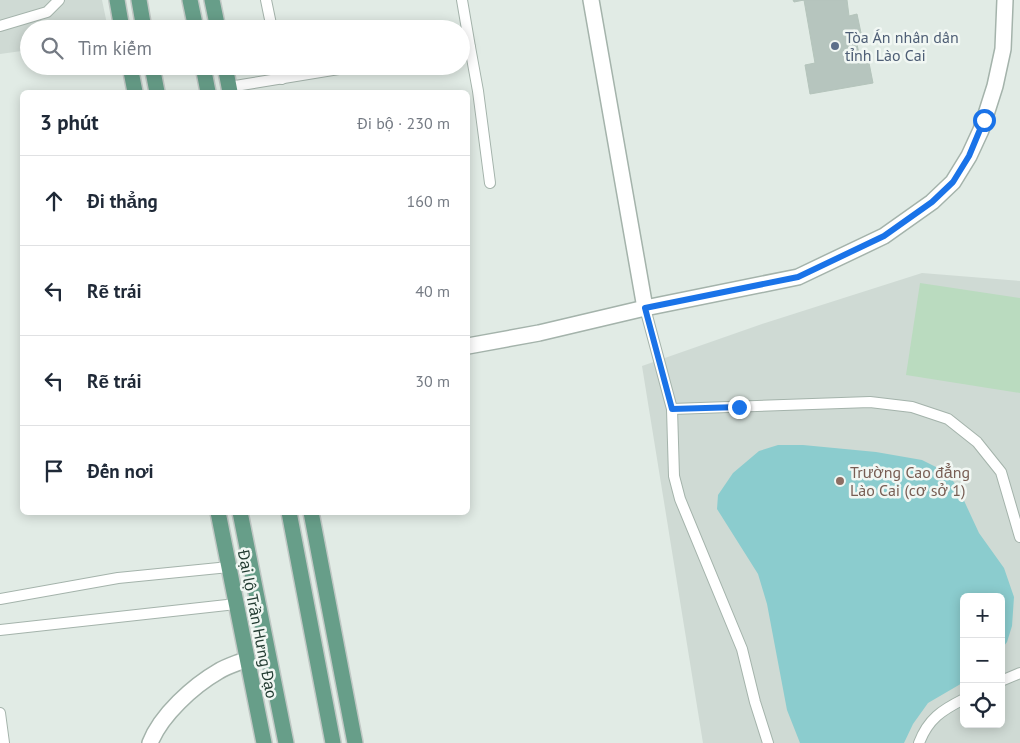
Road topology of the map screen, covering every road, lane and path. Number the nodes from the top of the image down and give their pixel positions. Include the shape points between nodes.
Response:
1 (59, 0) edge
2 (116, 0) edge
3 (139, 0) edge
4 (190, 0) edge
5 (212, 0) edge
6 (266, 0) edge
7 (462, 0) edge
8 (591, 0) edge
9 (1004, 0) edge
10 (20, 20) edge
11 (20, 20) edge
12 (120, 20) edge
13 (142, 20) edge
14 (194, 20) edge
15 (216, 20) edge
16 (270, 20) edge
17 (464, 20) edge
18 (0, 26) edge
19 (470, 62) edge
20 (132, 75) edge
21 (154, 75) edge
22 (205, 75) edge
23 (226, 75) edge
24 (281, 75) edge
25 (305, 75) edge
26 (282, 79) junction
27 (135, 90) edge
28 (157, 90) edge
29 (208, 90) edge
30 (229, 90) edge
31 (490, 183) dead end
32 (645, 308) junction
33 (470, 346) edge
34 (672, 409) junction
35 (219, 515) edge
36 (241, 515) edge
37 (290, 515) edge
38 (312, 515) edge
39 (1020, 537) edge
40 (229, 567) junction
41 (0, 599) edge
42 (236, 604) junction
43 (0, 630) edge
44 (247, 659) junction
45 (1020, 673) edge
46 (1005, 680) edge
47 (960, 701) edge
48 (0, 713) edge
49 (4, 743) edge
50 (150, 743) edge
51 (264, 743) edge
52 (286, 743) edge
53 (333, 743) edge
54 (355, 743) edge
55 (768, 743) edge
56 (919, 743) edge

1 - 11 lane via 47,12
2 - 12 main road
3 - 13 main road
4 - 14 main road
5 - 15 main road
6 - 16 lane
7 - 17 lane
8 - 32 street
9 - 32 street via 1003,48 986,116 965,163 953,182 932,202 884,236 798,277
10 - 18 lane
19 - 31 lane via 478,91
20 - 27 main road
21 - 28 main road
22 - 29 main road
23 - 30 main road
24 - 26 lane
25 - 26 lane
26 - 30 lane
32 - 33 street
32 - 34 lane
34 - 39 lane via 870,402 912,407 948,419 977,442 1001,472
34 - 55 lane via 674,476 680,499 742,649
35 - 40 main road, Đại lộ Trần Hưng Đạo
36 - 52 main road, Đại lộ Trần Hưng Đạo
37 - 53 main road
38 - 54 main road
40 - 41 lane via 118,578
40 - 42 main road, Đại lộ Trần Hưng Đạo
42 - 43 lane
42 - 44 main road, Đại lộ Trần Hưng Đạo
44 - 50 street via 218,671 189,694 170,711
44 - 51 main road, Đại lộ Trần Hưng Đạo
45 - 46 lane
47 - 56 lane via 942,710 924,729
48 - 49 lane

